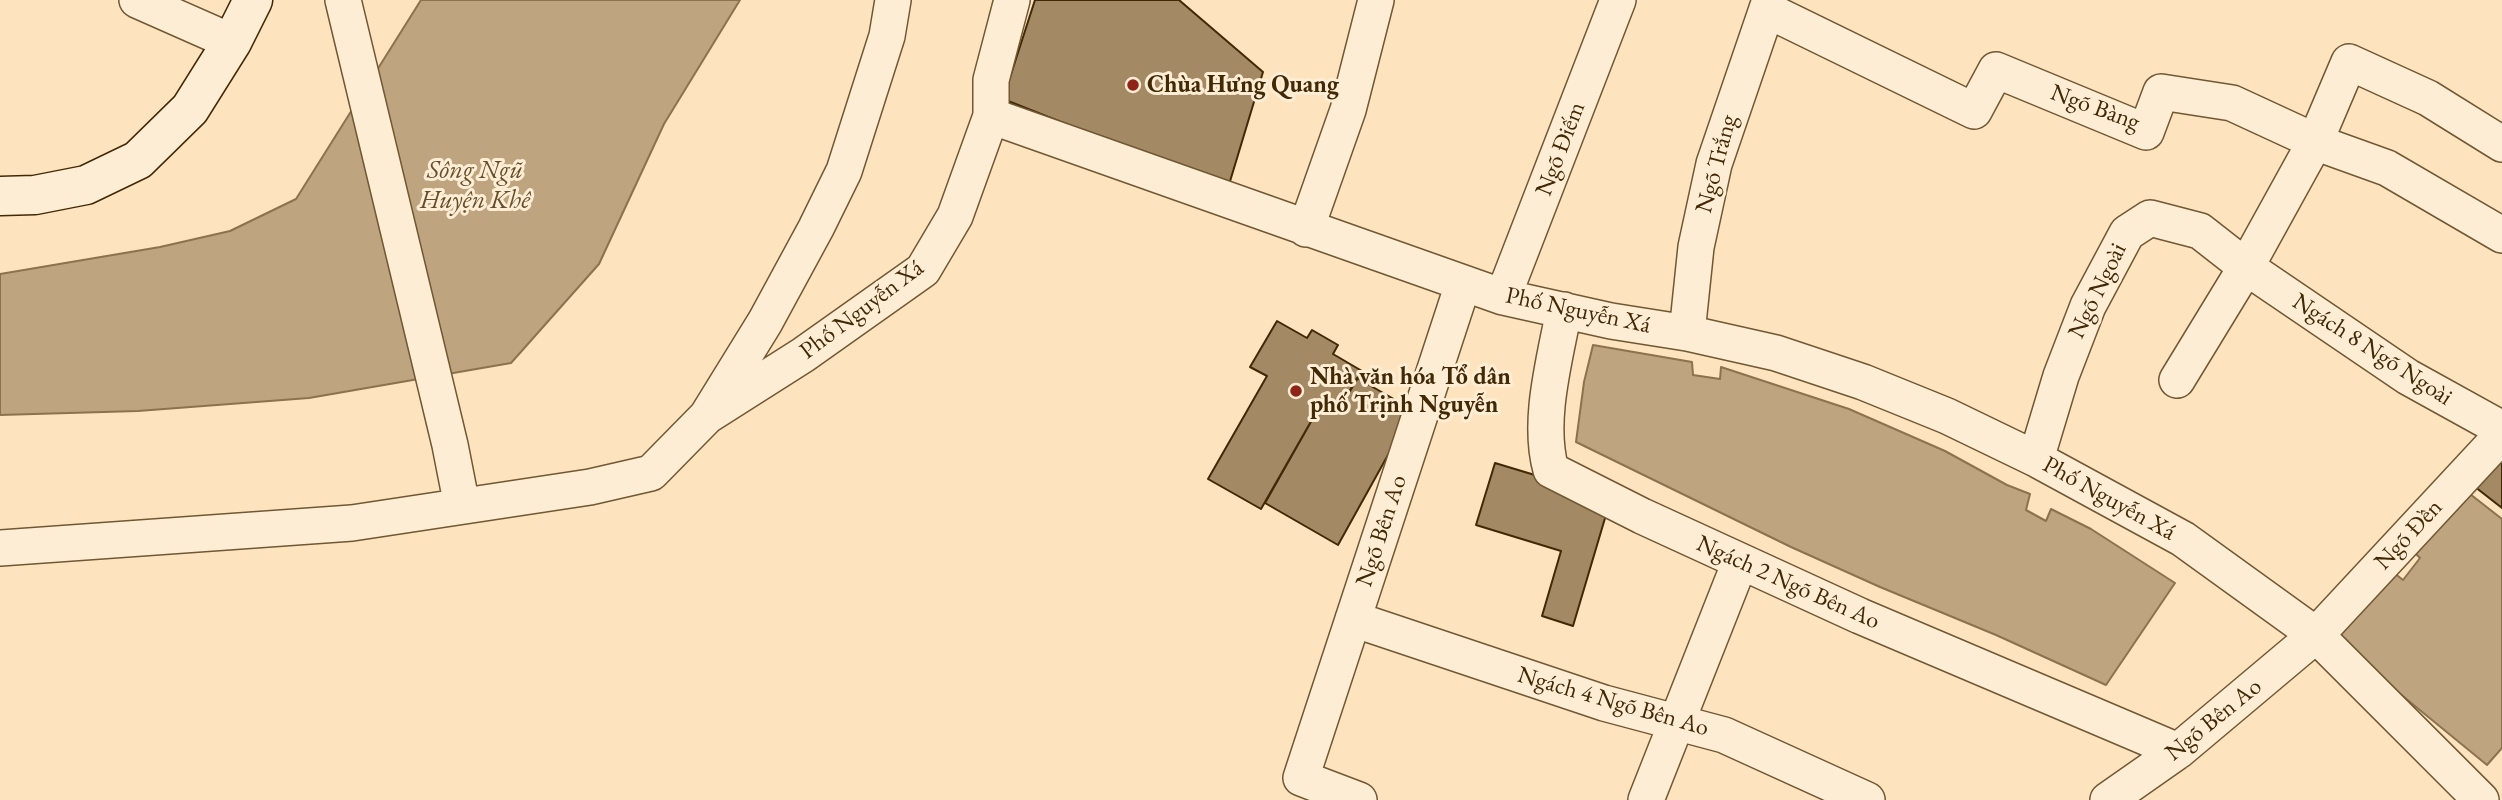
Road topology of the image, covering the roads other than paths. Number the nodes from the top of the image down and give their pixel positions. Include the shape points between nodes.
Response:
1 (137, 0) edge
2 (253, 0) edge
3 (343, 0) edge
4 (893, 0) edge
5 (1012, 0) edge
6 (1376, 0) edge
7 (1618, 0) edge
8 (1769, 5) edge
9 (232, 42) junction
10 (991, 116) junction
11 (2315, 142) junction
12 (2502, 144) edge
13 (0, 196) edge
14 (1306, 229) junction
15 (2502, 235) edge
16 (2246, 267) junction
17 (1463, 284) junction
18 (1503, 297) junction
19 (1564, 310) junction
20 (1687, 333) junction
21 (2177, 380) dead end
22 (708, 416) junction
23 (2502, 429) edge
24 (2502, 435) edge
25 (2036, 459) junction
26 (462, 506) junction
27 (0, 548) edge
28 (1740, 562) junction
29 (1353, 619) junction
30 (2316, 635) junction
31 (1677, 723) junction
32 (2178, 751) junction
33 (1359, 800) edge
34 (1646, 800) edge
35 (1867, 800) edge
36 (2108, 800) edge
37 (2481, 800) edge

1 - 9 street
2 - 9 main road
3 - 26 street
4 - 22 street via 887,36 844,171 765,322
5 - 10 street via 991,80
6 - 14 street via 1348,110
7 - 18 street, Ngõ Điếm
8 - 11 street, Ngõ Bàng via 1974,111 1996,70 2146,132 2161,93 2232,103
8 - 20 street, Ngõ Trắng via 1714,164 1696,247
9 - 13 main road via 190,108 138,160 86,185
10 - 14 street, Phố Nguyễn Xá
10 - 22 street, Phố Nguyễn Xá via 955,216 923,270
11 - 12 street via 2349,62 2428,98
11 - 15 street, Ngõ Bàng via 2386,168
11 - 16 street
14 - 17 street, Phố Nguyễn Xá
16 - 21 street
16 - 23 street, Ngách 8 Ngõ Ngoài via 2408,377
16 - 25 street, Ngõ Ngoài via 2200,232 2150,218 2127,233 2074,338
17 - 18 street, Phố Nguyễn Xá
17 - 29 street, Ngõ Bên Ao
18 - 19 street, Phố Nguyễn Xá
19 - 20 street, Phố Nguyễn Xá
19 - 28 street, Ngách 2 Ngõ Bên Ao via 1549,389 1546,451 1551,470
20 - 25 street, Phố Nguyễn Xá via 1776,353 1863,382 1947,415
22 - 26 street via 651,473
24 - 30 street, Ngõ Đền
25 - 30 street, Phố Nguyễn Xá via 2183,539
26 - 27 street via 352,523
28 - 31 street
28 - 32 street, Ngách 2 Ngõ Bên Ao
29 - 31 street, Ngách 4 Ngõ Bên Ao
29 - 33 street, Ngõ Bên Ao via 1301,778
30 - 32 street, Ngõ Bên Ao
30 - 37 street, Phố Nguyễn Xá
31 - 34 street
31 - 35 street, Ngách 4 Ngõ Bên Ao via 1724,735
32 - 36 street, Ngõ Bên Ao

